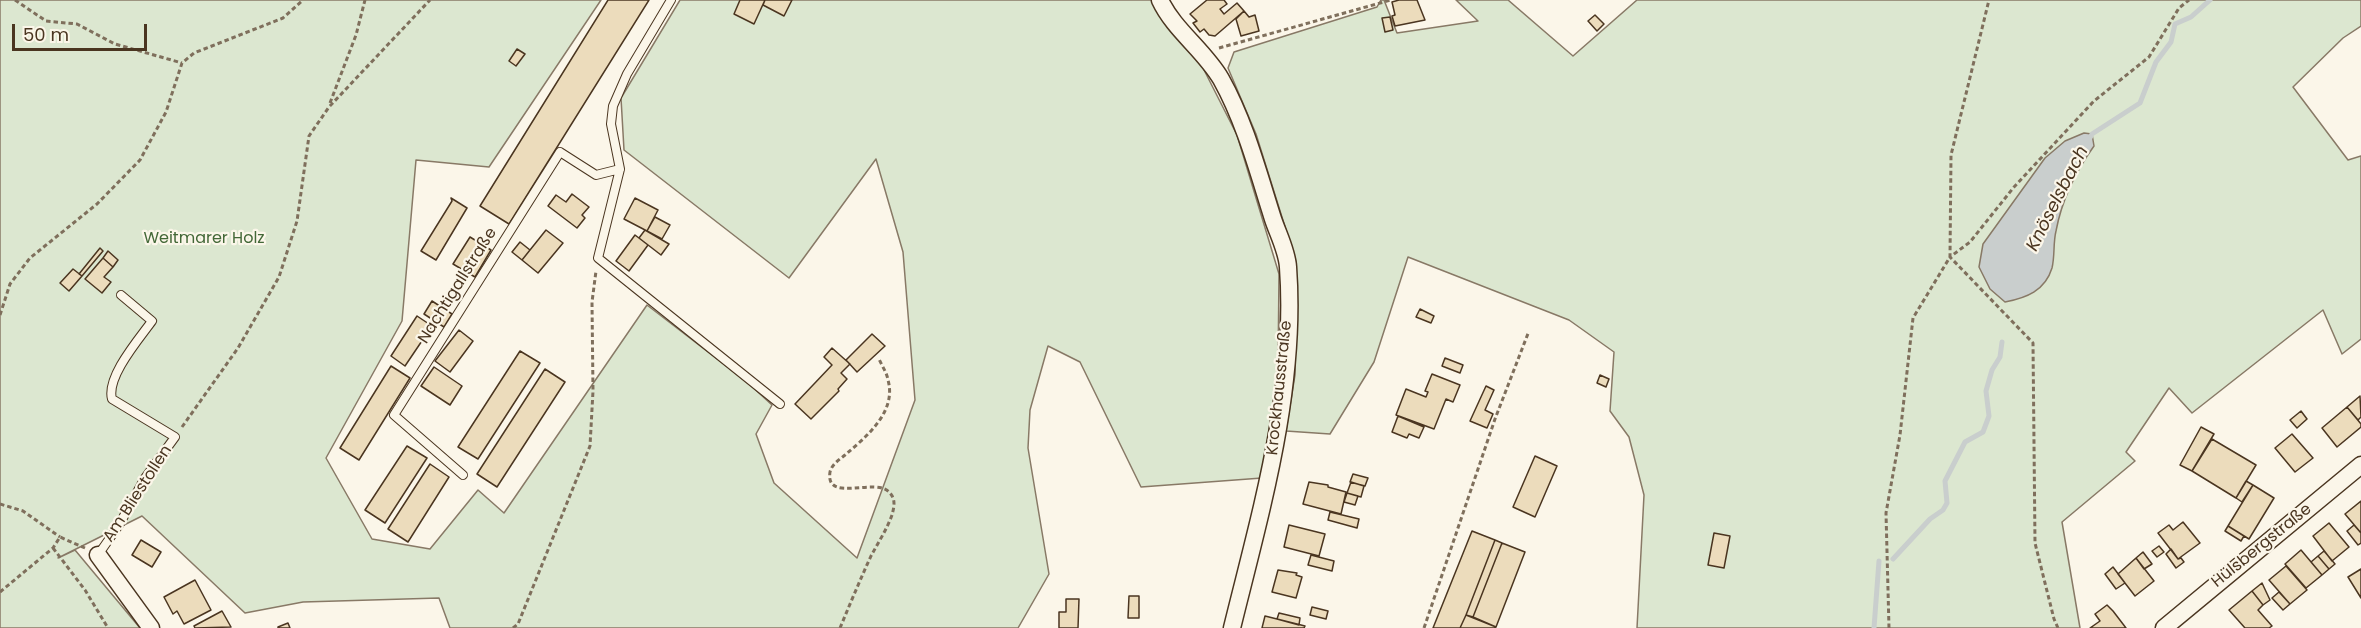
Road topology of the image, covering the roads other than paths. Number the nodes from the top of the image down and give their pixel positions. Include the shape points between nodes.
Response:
1 (671, 0) edge
2 (1160, 0) edge
3 (620, 169) junction
4 (121, 296) dead end
5 (780, 404) dead end
6 (2361, 465) edge
7 (463, 475) dead end
8 (98, 555) joint
9 (151, 628) edge
10 (1232, 628) edge
11 (2164, 628) edge

1 - 3 lane via 627,74 613,106 611,124
2 - 10 street, Krockhausstraße via 1220,79 1244,131 1288,264 1288,342 1275,455
3 - 5 lane via 598,258
3 - 7 lane, Nachtigallstraße via 596,175 560,152 394,415
4 - 8 lane, Am Bliestollen via 152,321 124,360 111,388 112,399 175,437
6 - 11 street, Hülsbergstraße
8 - 9 street, Am Bliestollen

